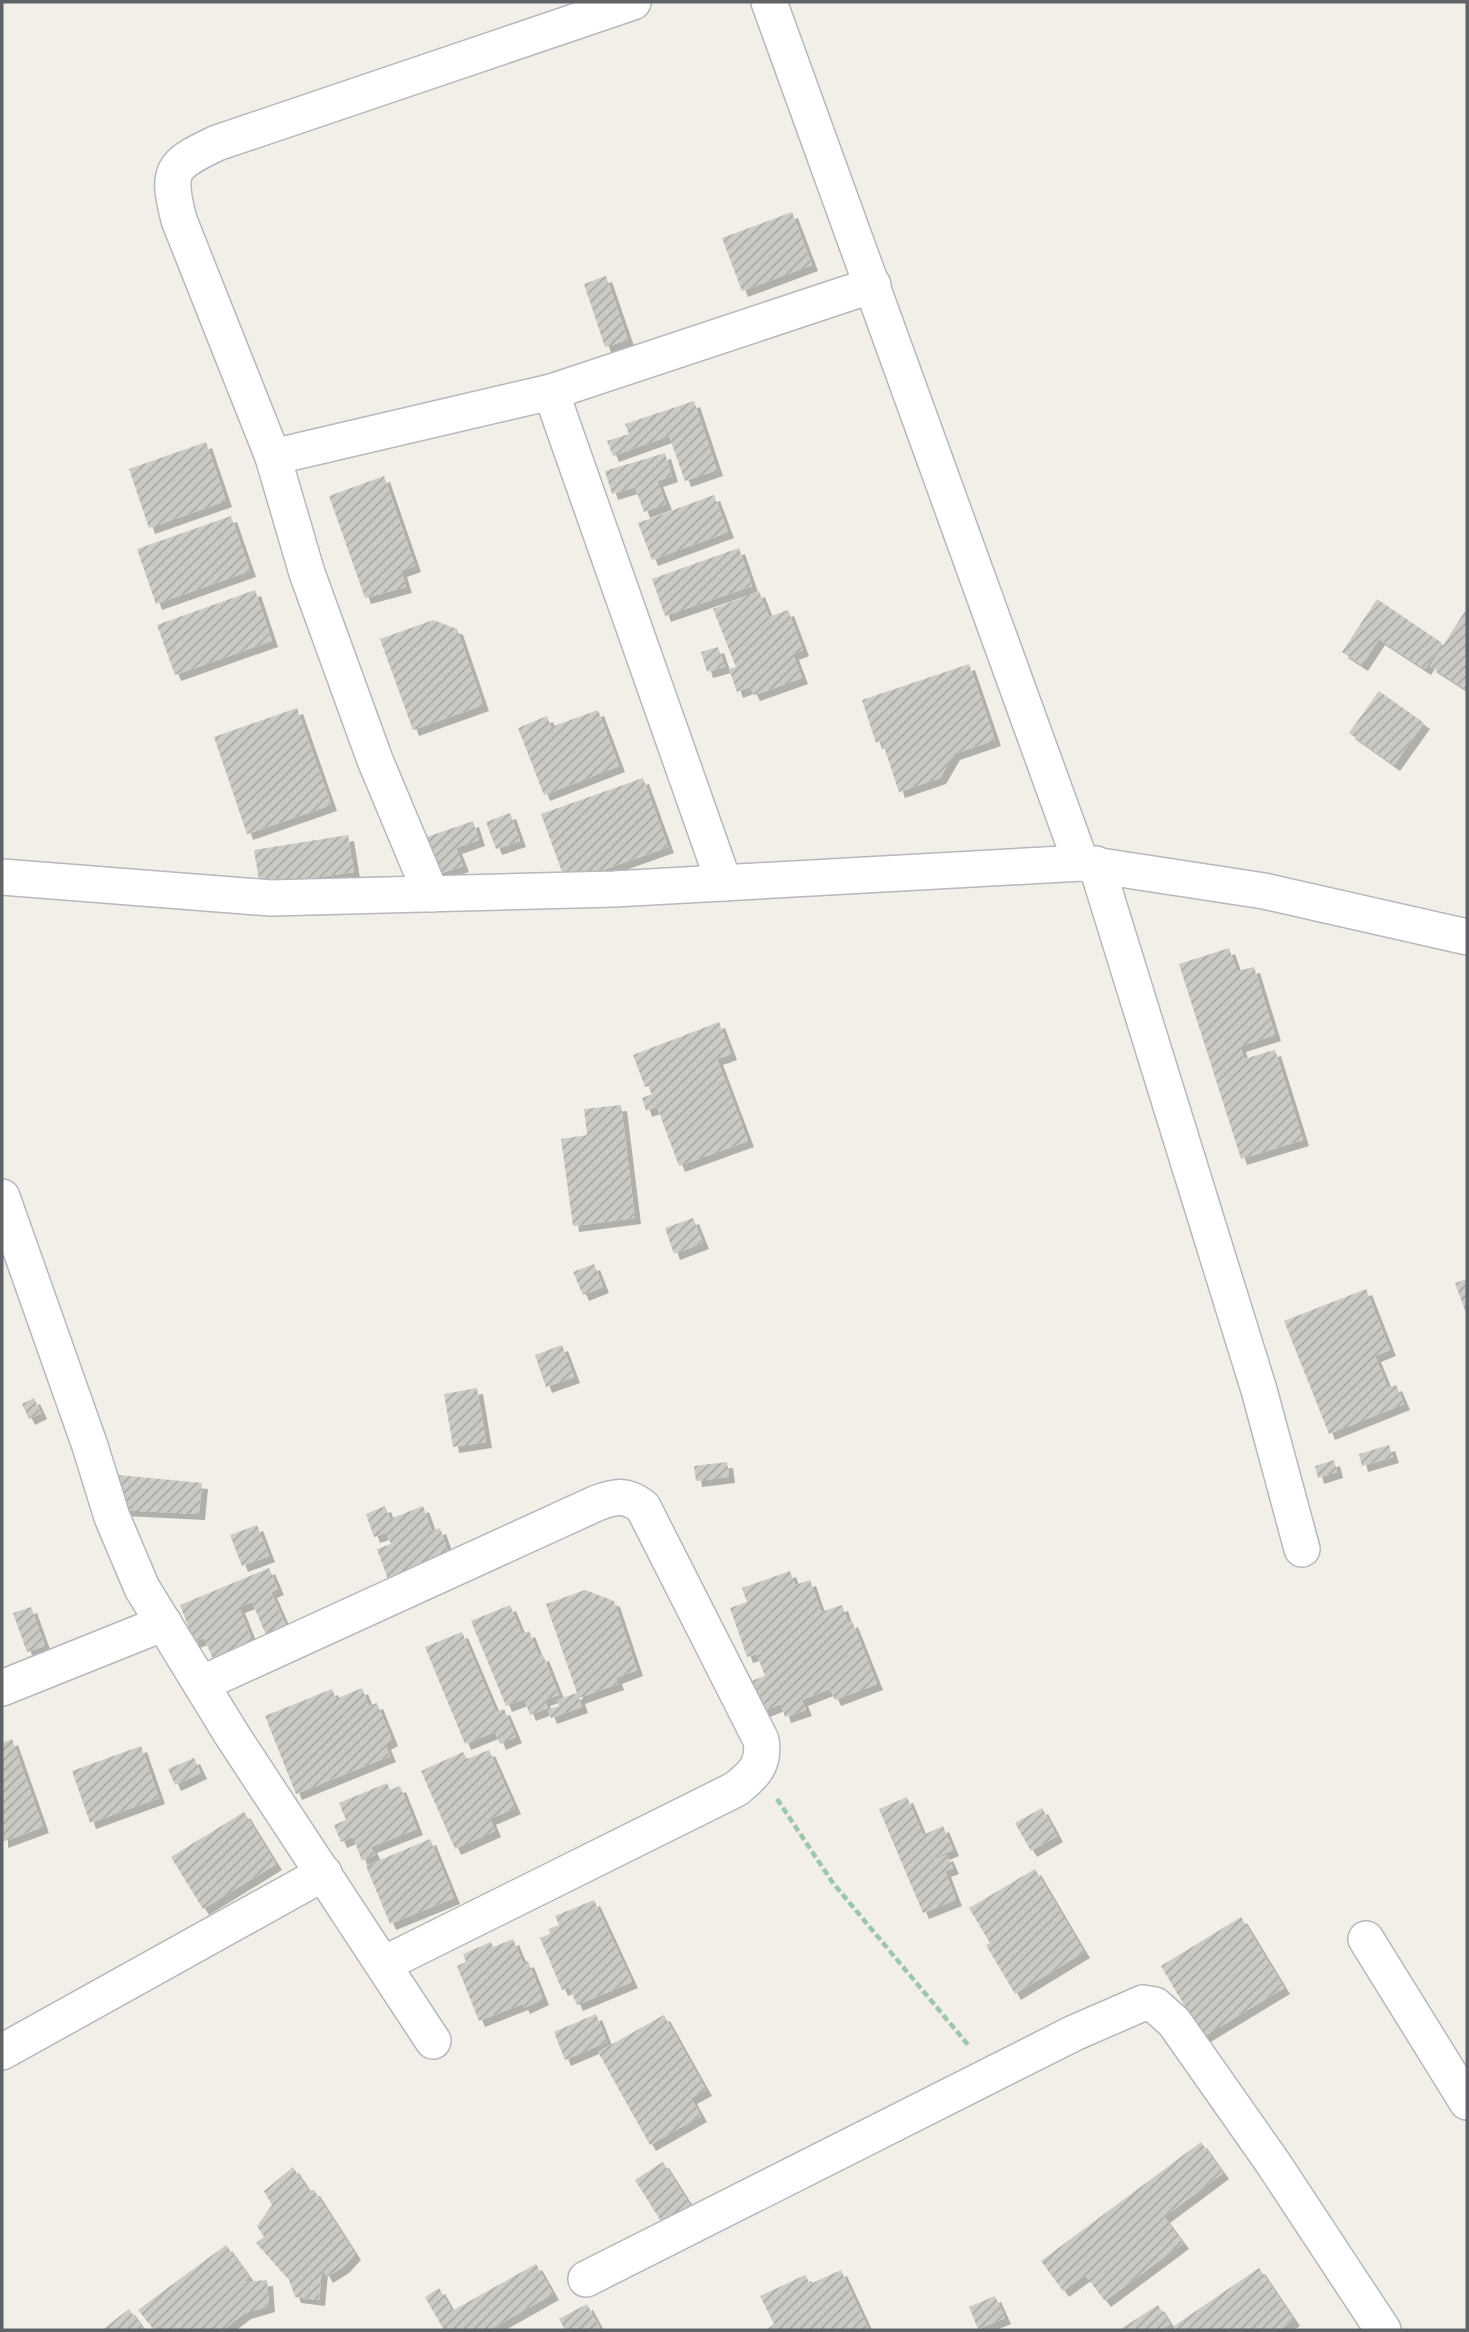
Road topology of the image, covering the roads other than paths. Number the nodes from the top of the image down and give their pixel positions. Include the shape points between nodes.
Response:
1 (633, 2) edge
2 (769, 2) edge
3 (873, 285) junction
4 (551, 392) junction
5 (273, 457) junction
6 (1089, 864) junction
7 (2, 877) edge
8 (724, 883) junction
9 (431, 894) junction
10 (1467, 937) edge
11 (2, 1197) edge
12 (1302, 1549) dead end
13 (164, 1623) junction
14 (201, 1684) junction
15 (2, 1688) edge
16 (324, 1873) junction
17 (1366, 1939) dead end
18 (384, 1964) junction
19 (433, 2040) dead end
20 (2, 2052) edge
21 (1467, 2102) edge
22 (586, 2278) dead end
23 (1382, 2330) edge

1 - 5 street via 217,143 186,158 174,171 170,187 179,220
2 - 3 street
3 - 4 street
3 - 6 street via 942,488
4 - 5 street
4 - 8 street
5 - 9 street via 307,573 375,760
6 - 8 street
6 - 10 street via 1264,891
6 - 12 street via 1259,1390
7 - 9 street via 271,898
8 - 9 street
11 - 13 street via 112,1517 142,1588
13 - 14 street
13 - 15 street
14 - 16 street
14 - 18 street via 597,1503 616,1496 631,1497 643,1507 761,1740 758,1771 736,1788
16 - 18 street
16 - 20 street
17 - 21 street
18 - 19 street
22 - 23 street via 1074,2033 1143,2003 1155,2005 1174,2022

